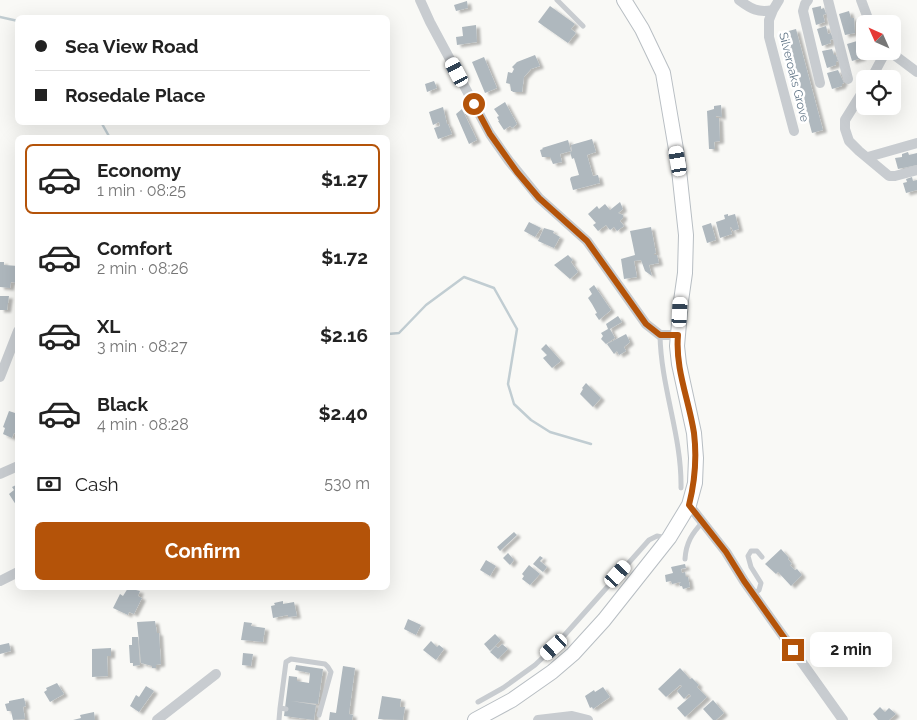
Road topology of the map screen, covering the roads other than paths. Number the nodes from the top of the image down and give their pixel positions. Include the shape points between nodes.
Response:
1 (420, 0) edge
2 (557, 0) edge
3 (624, 0) edge
4 (739, 0) edge
5 (808, 0) edge
6 (828, 0) edge
7 (861, 0) edge
8 (774, 4) edge
9 (867, 15) edge
10 (583, 26) dead end
11 (900, 60) edge
12 (917, 72) edge
13 (848, 79) dead end
14 (820, 83) dead end
15 (856, 102) edge
16 (794, 131) dead end
17 (917, 143) edge
18 (868, 157) junction
19 (917, 170) edge
20 (660, 335) junction
21 (678, 335) junction
22 (15, 339) edge
23 (0, 377) edge
24 (15, 467) edge
25 (0, 474) edge
26 (681, 488) dead end
27 (689, 505) junction
28 (703, 521) junction
29 (669, 538) junction
30 (762, 557) dead end
31 (685, 559) dead end
32 (15, 573) edge
33 (0, 580) edge
34 (753, 594) junction
35 (216, 674) dead end
36 (478, 702) dead end
37 (318, 716) edge
38 (157, 720) edge
39 (279, 720) edge
40 (475, 720) edge
41 (538, 720) edge
42 (588, 720) edge
43 (843, 720) edge

1 - 20 street via 490,134 509,161 539,198 587,241 646,324
2 - 10 lane
3 - 21 main road via 642,29 662,73 678,161 686,235
4 - 8 street via 752,10 763,12
5 - 14 street via 803,11
6 - 13 street
7 - 9 street
8 - 16 street, Silveroaks Grove via 769,20 769,37
11 - 12 street
15 - 18 street via 845,120 845,129 849,141
17 - 18 street
18 - 19 street via 889,176
20 - 21 street
20 - 26 lane via 663,374 679,447
21 - 27 main road via 678,364 694,433 696,458 695,483
22 - 23 street
24 - 25 street
27 - 28 street
27 - 29 main road
28 - 31 lane via 686,546
28 - 34 street
29 - 36 lane via 657,536 649,540 535,665
29 - 40 main road via 573,654 512,700
30 - 34 lane via 756,551 751,551 748,556 761,583
32 - 33 street
34 - 43 street
35 - 38 street
37 - 39 lane via 331,672 325,664 292,659 286,662 283,709
41 - 42 street via 572,716

